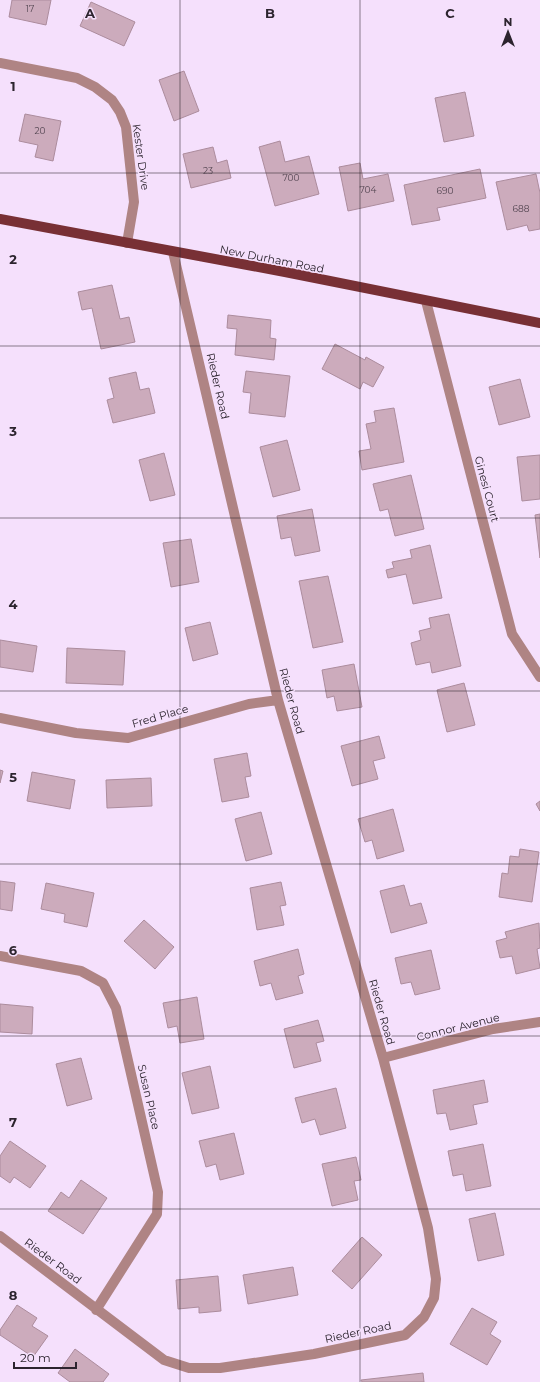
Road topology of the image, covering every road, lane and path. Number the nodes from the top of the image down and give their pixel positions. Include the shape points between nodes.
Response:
1 (0, 63) edge
2 (0, 219) edge
3 (127, 243) junction
4 (173, 252) junction
5 (426, 301) junction
6 (540, 323) edge
7 (540, 677) edge
8 (278, 700) junction
9 (0, 718) edge
10 (0, 956) edge
11 (540, 1022) edge
12 (383, 1058) junction
13 (0, 1236) edge
14 (96, 1310) junction

1 - 3 street, Kester Drive via 77,78 112,100 126,127 134,202
2 - 3 main road, New Durham Road
3 - 4 main road, New Durham Road
4 - 5 main road, New Durham Road
4 - 8 street, Rieder Road
5 - 6 main road, New Durham Road
5 - 7 street, Ginesi Court via 512,634
8 - 9 street, Fred Place via 249,704 128,738 76,734
8 - 12 street, Rieder Road
10 - 14 street, Susan Place via 81,971 103,983 116,1008 158,1192 157,1214
11 - 12 street, Connor Avenue via 493,1029
12 - 14 street, Rieder Road via 428,1228 436,1278 434,1298 424,1317 405,1335 314,1354 220,1368 190,1368 164,1360
13 - 14 street, Rieder Road

